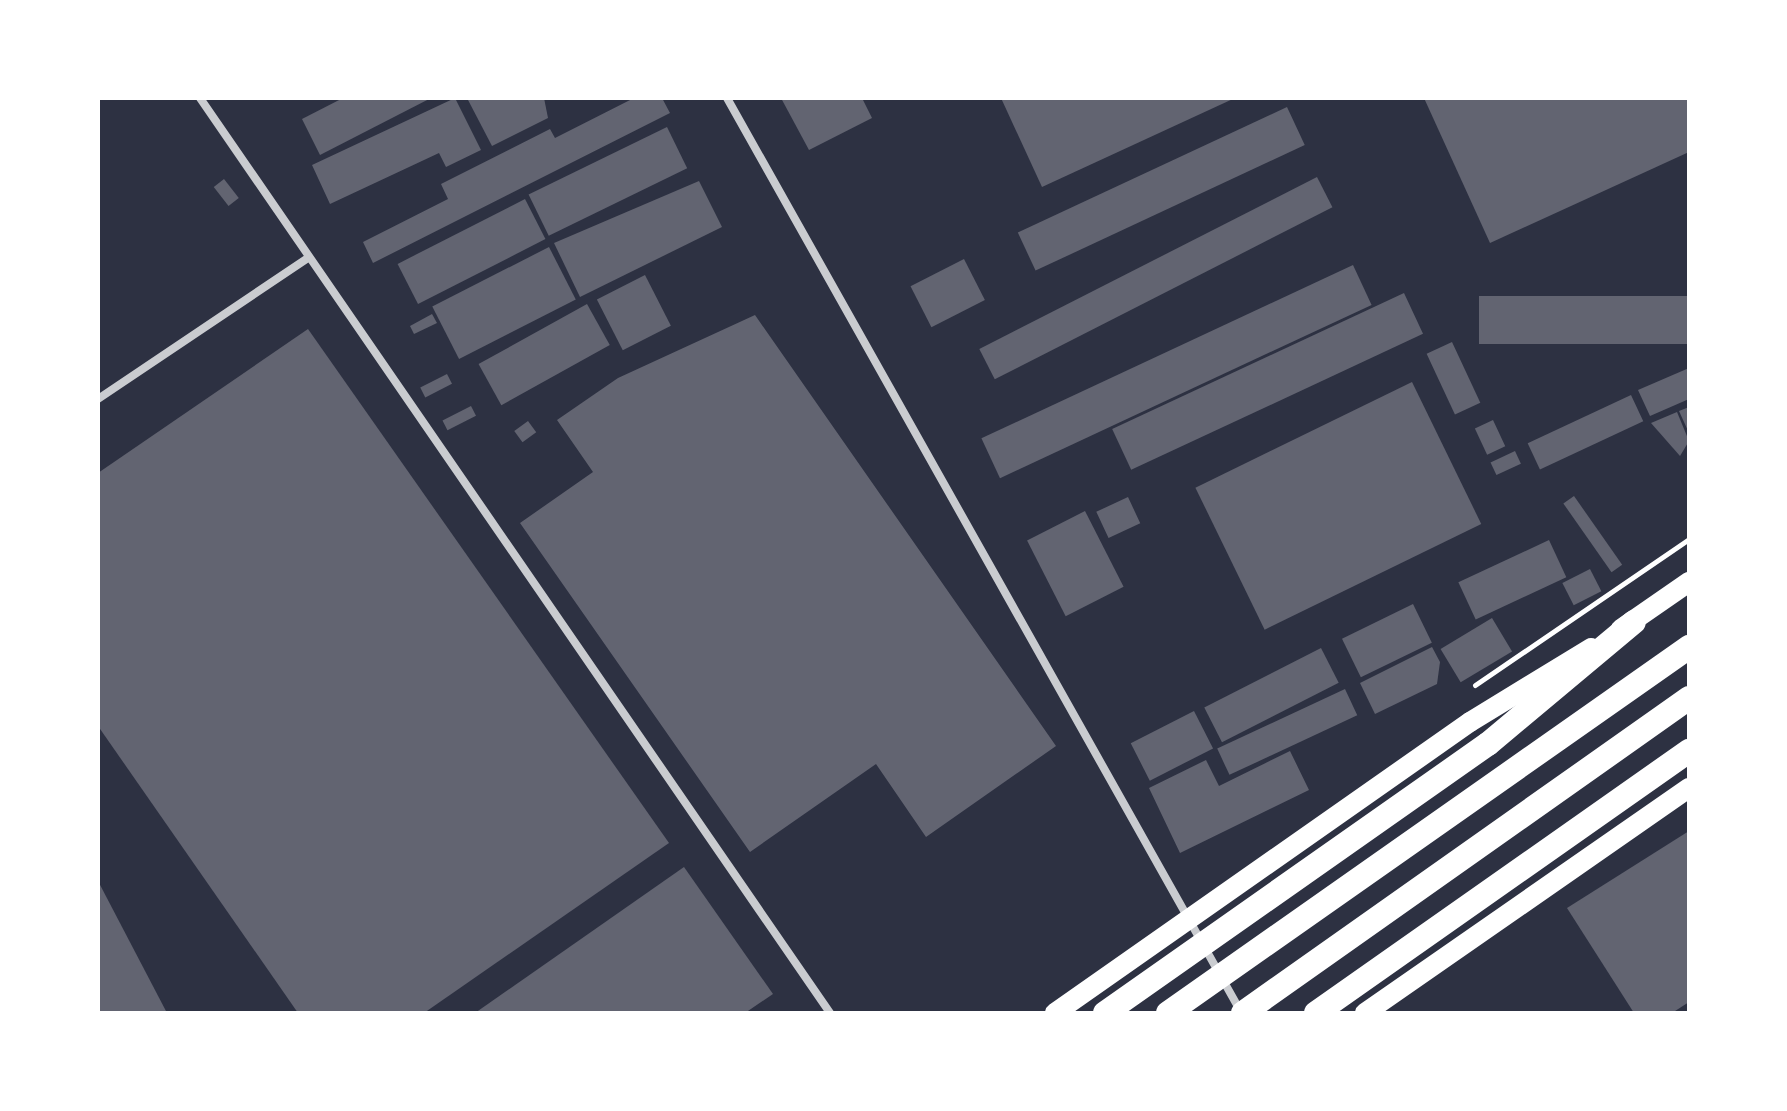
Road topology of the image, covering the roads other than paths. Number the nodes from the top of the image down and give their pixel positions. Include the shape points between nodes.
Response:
1 (200, 98) edge
2 (727, 98) edge
3 (309, 257) junction
4 (98, 399) edge
5 (1689, 582) edge
6 (1634, 622) junction
7 (1689, 647) edge
8 (1689, 698) edge
9 (1689, 751) edge
10 (1689, 788) edge
11 (1189, 919) junction
12 (830, 1013) edge
13 (1055, 1013) edge
14 (1105, 1013) edge
15 (1168, 1013) edge
16 (1242, 1013) edge
17 (1316, 1013) edge
18 (1365, 1013) edge

1 - 3 street
2 - 11 street
3 - 4 street
3 - 12 street
5 - 6 main road
6 - 11 main road via 1470,722
6 - 14 highway via 1488,744
7 - 15 highway
8 - 16 highway
9 - 17 highway
10 - 18 main road
11 - 13 main road
11 - 16 street

